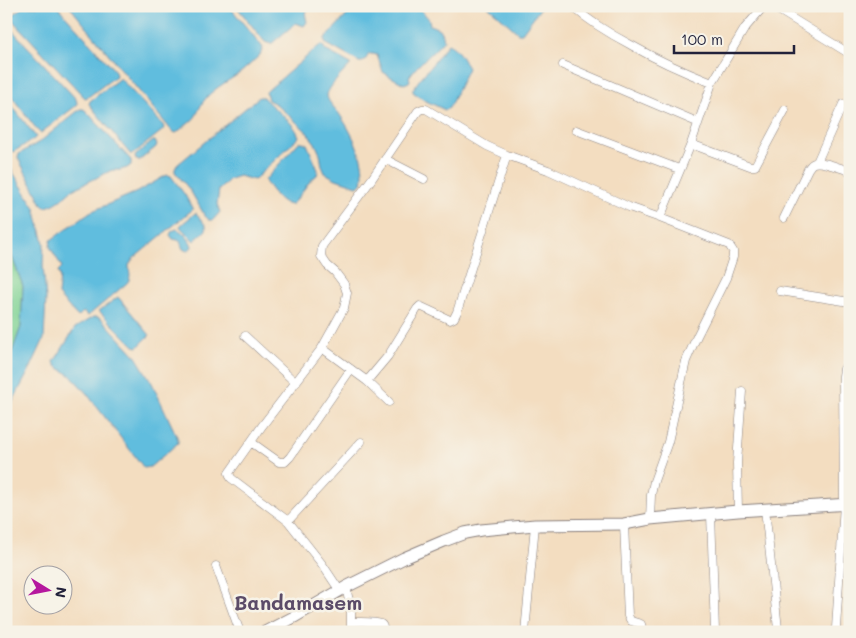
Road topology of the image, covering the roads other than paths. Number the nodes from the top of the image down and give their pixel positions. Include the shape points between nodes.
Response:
1 (572, 6) edge
2 (764, 6) edge
3 (772, 6) edge
4 (850, 54) edge
5 (563, 65) dead end
6 (712, 83) junction
7 (843, 104) dead end
8 (785, 110) dead end
9 (697, 122) junction
10 (576, 130) dead end
11 (690, 144) junction
12 (507, 155) junction
13 (385, 159) junction
14 (818, 162) junction
15 (679, 169) junction
16 (850, 171) edge
17 (424, 179) dead end
18 (660, 218) junction
19 (784, 218) dead end
20 (780, 291) dead end
21 (850, 302) edge
22 (245, 336) dead end
23 (322, 348) junction
24 (850, 361) edge
25 (351, 369) junction
26 (367, 381) junction
27 (296, 383) junction
28 (742, 391) dead end
29 (389, 402) dead end
30 (251, 442) junction
31 (361, 442) dead end
32 (847, 504) edge
33 (765, 509) junction
34 (738, 511) junction
35 (711, 514) junction
36 (650, 520) junction
37 (288, 521) junction
38 (624, 524) junction
39 (535, 525) junction
40 (216, 566) dead end
41 (343, 589) junction
42 (352, 622) junction
43 (836, 628) dead end
44 (778, 629) dead end
45 (240, 632) edge
46 (264, 632) edge
47 (351, 632) edge
48 (383, 632) edge
49 (525, 632) edge
50 (643, 632) edge
51 (715, 632) edge

1 - 6 street via 610,34
2 - 6 street via 746,28
3 - 4 street
5 - 9 street
6 - 9 street
7 - 14 street
8 - 11 street via 755,166
9 - 11 street
10 - 15 street
11 - 15 street
12 - 13 street via 422,109
12 - 18 street
12 - 26 street via 454,318 450,320 420,306 388,356
13 - 17 street
13 - 23 street via 322,246 321,256 344,284 347,293 344,308
14 - 16 street
14 - 19 street via 808,169
15 - 18 street
18 - 36 street via 729,245 733,257 686,361 668,442 654,481
20 - 21 street
22 - 27 street
23 - 25 street
23 - 27 street
24 - 32 street via 844,369
25 - 26 street
25 - 30 street via 285,462 279,462
26 - 29 street
27 - 30 street
28 - 34 street via 737,463
30 - 37 street via 230,471 230,476
31 - 37 street
32 - 33 street
32 - 43 street
33 - 34 street
33 - 44 street
34 - 35 street
35 - 36 street
35 - 51 street
36 - 38 street
37 - 41 street
38 - 39 street
38 - 50 street via 628,616 631,621 641,624
39 - 41 street via 465,533 430,546
39 - 49 street
40 - 45 street
41 - 42 street
41 - 46 street
42 - 47 street
42 - 48 street via 381,624

